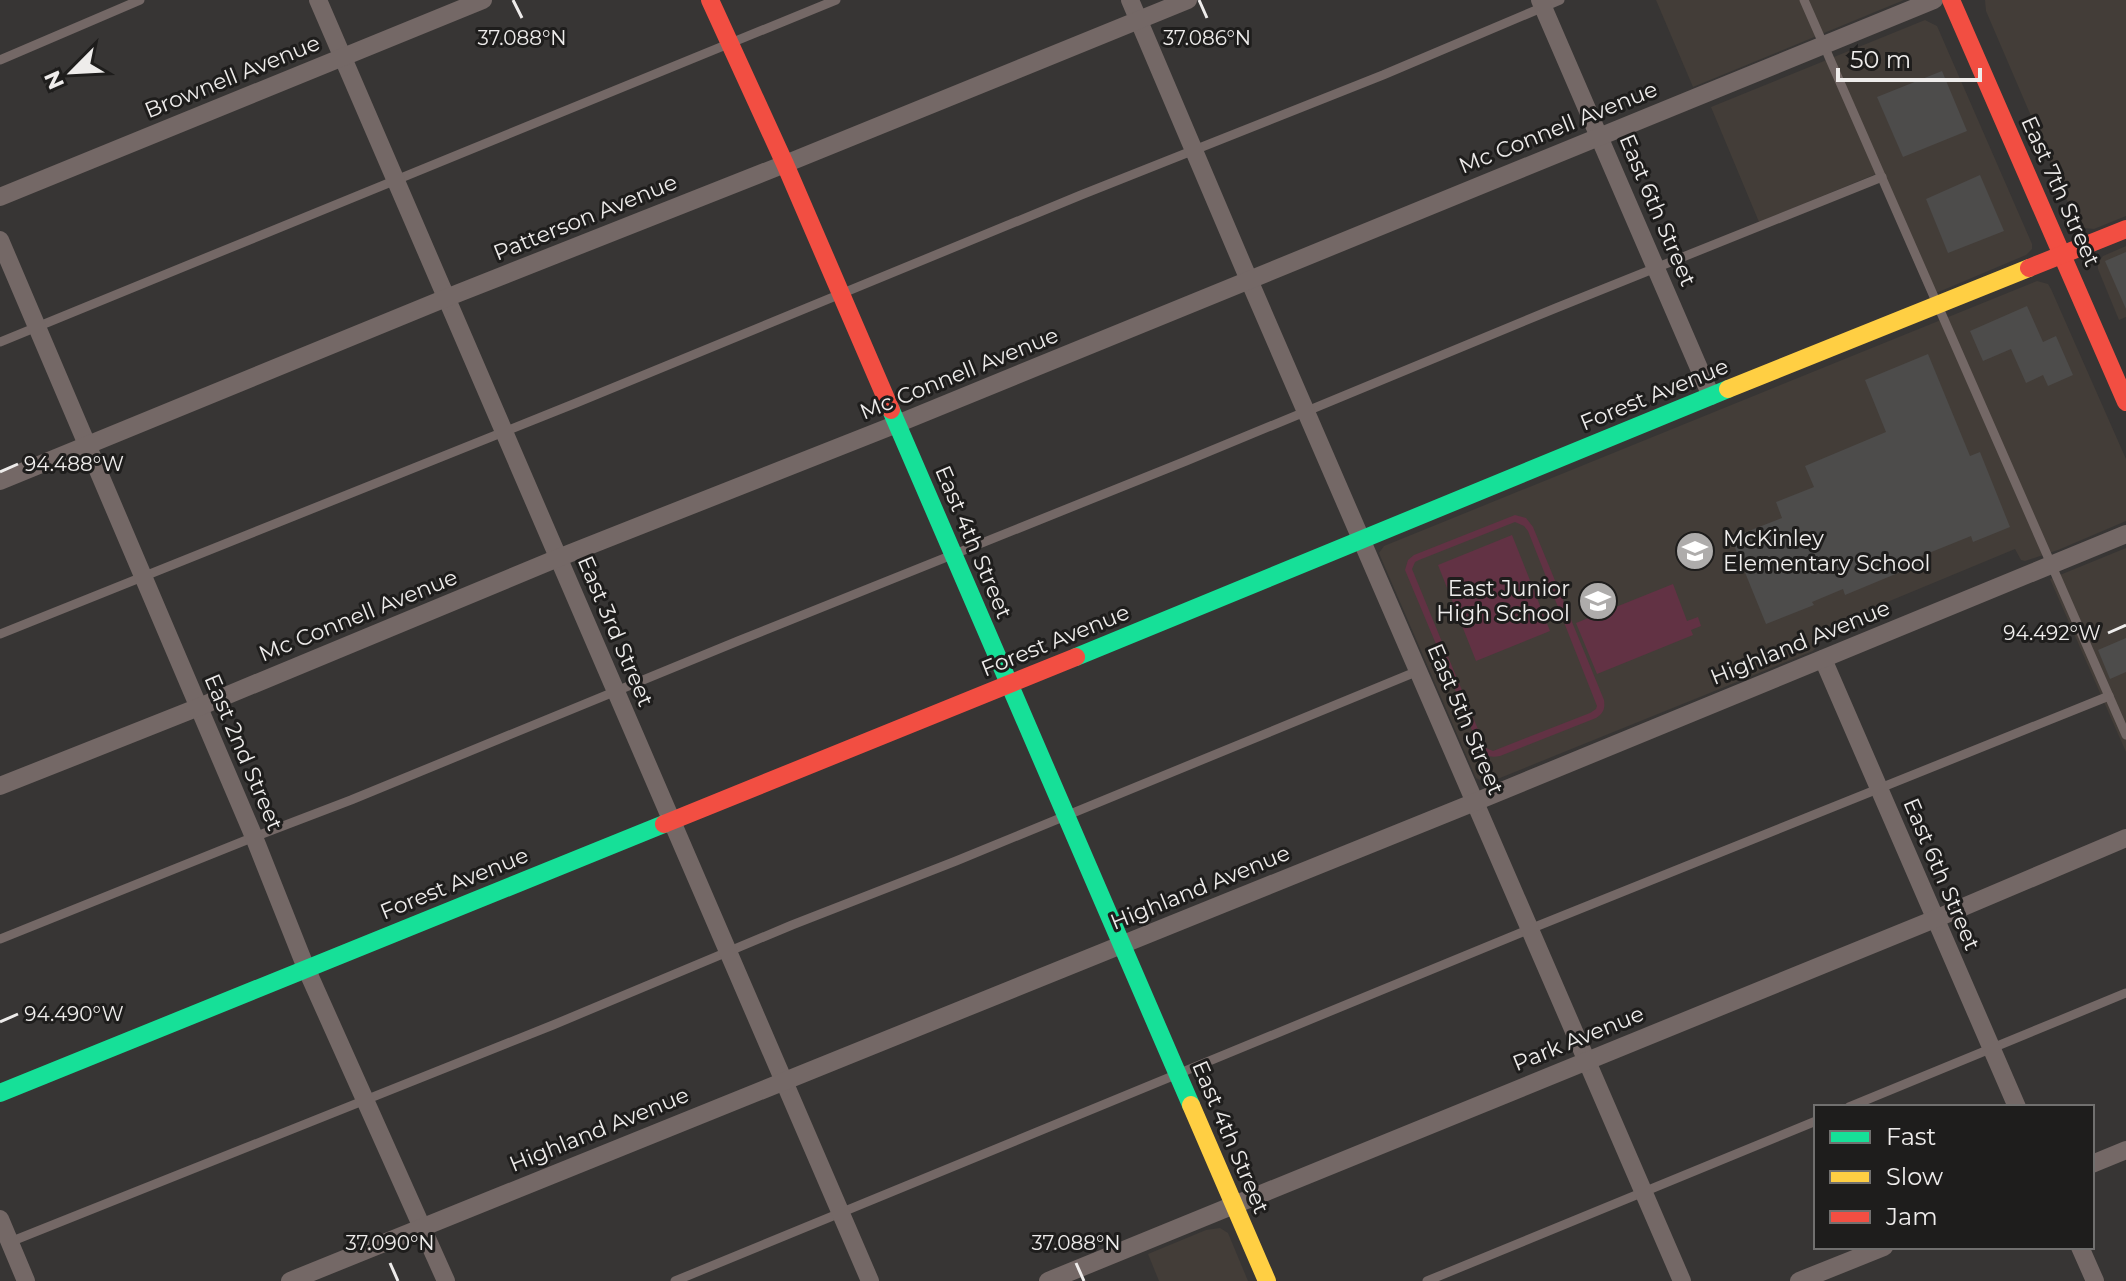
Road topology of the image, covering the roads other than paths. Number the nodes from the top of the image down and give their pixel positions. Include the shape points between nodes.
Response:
1 (140, 0) edge
2 (318, 0) edge
3 (483, 0) edge
4 (710, 0) edge
5 (836, 0) edge
6 (1130, 0) edge
7 (1188, 0) edge
8 (1804, 0) edge
9 (1934, 0) edge
10 (1951, 0) edge
11 (1548, 2) edge
12 (1138, 20) junction
13 (730, 43) junction
14 (1823, 45) junction
15 (342, 57) junction
16 (0, 60) edge
17 (1600, 136) junction
18 (1194, 150) junction
19 (785, 164) junction
20 (1882, 177) junction
21 (395, 180) junction
22 (0, 197) edge
23 (2126, 229) edge
24 (0, 240) edge
25 (2063, 254) junction
26 (1657, 268) junction
27 (1249, 280) junction
28 (840, 293) junction
29 (446, 298) junction
30 (1938, 304) junction
31 (37, 327) junction
32 (0, 342) edge
33 (1711, 396) junction
34 (2125, 397) edge
35 (1306, 412) junction
36 (897, 424) junction
37 (503, 431) junction
38 (87, 446) junction
39 (0, 481) edge
40 (2126, 534) edge
41 (1362, 541) junction
42 (953, 555) junction
43 (558, 558) junction
44 (2051, 565) junction
45 (142, 576) junction
46 (0, 634) edge
47 (1823, 659) junction
48 (1418, 671) junction
49 (1009, 684) junction
50 (616, 692) junction
51 (2109, 696) junction
52 (199, 707) junction
53 (2126, 735) edge
54 (0, 786) edge
55 (1879, 788) junction
56 (1475, 802) junction
57 (1065, 815) junction
58 (671, 820) junction
59 (254, 837) junction
60 (2126, 838) edge
61 (1935, 919) junction
62 (1530, 929) junction
63 (0, 939) edge
64 (1121, 944) junction
65 (728, 951) junction
66 (306, 968) junction
67 (2126, 993) edge
68 (1991, 1049) junction
69 (1588, 1060) junction
70 (1177, 1074) junction
71 (784, 1080) junction
72 (0, 1093) edge
73 (365, 1099) junction
74 (1854, 1105) edge
75 (2016, 1105) edge
76 (1814, 1122) edge
77 (2126, 1150) edge
78 (2094, 1163) edge
79 (1644, 1192) junction
80 (1234, 1205) junction
81 (841, 1212) junction
82 (0, 1219) edge
83 (422, 1226) junction
84 (10, 1242) junction
85 (1879, 1249) edge
86 (2081, 1249) edge
87 (26, 1281) edge
88 (290, 1281) edge
89 (446, 1281) edge
90 (675, 1281) edge
91 (870, 1281) edge
92 (1048, 1281) edge
93 (1267, 1281) edge
94 (1427, 1281) edge
95 (1682, 1281) edge
96 (1799, 1281) edge
97 (2095, 1281) edge

1 - 16 lane
2 - 15 street, East 3rd Street
3 - 15 street, Brownell Avenue
4 - 13 street, East 4th Street
5 - 13 lane
6 - 12 street, East 5th Street
7 - 12 street, Patterson Avenue
8 - 14 lane
9 - 14 street, Mc Connell Avenue
10 - 25 street, East 7th Street
11 - 17 street, East 6th Street
11 - 18 lane
12 - 18 street, East 5th Street
12 - 19 street, Patterson Avenue
13 - 19 street, East 4th Street
13 - 21 lane
14 - 17 street, Mc Connell Avenue
14 - 20 lane
15 - 21 street, East 3rd Street
15 - 22 street, Brownell Avenue
17 - 26 street, East 6th Street
17 - 27 street, Mc Connell Avenue
18 - 27 street, East 5th Street
18 - 28 lane
19 - 28 street, East 4th Street
19 - 29 street, Patterson Avenue
20 - 26 lane
20 - 30 lane
21 - 29 street, East 3rd Street
21 - 31 lane
23 - 25 street, Forest Avenue
24 - 31 street, East 2nd Street
25 - 30 street, Forest Avenue
25 - 34 street, East 7th Street
26 - 33 street, East 6th Street
26 - 35 lane
27 - 35 street, East 5th Street
27 - 36 street, Mc Connell Avenue
28 - 36 street, East 4th Street
28 - 37 lane
29 - 37 street, East 3rd Street
29 - 38 street, Patterson Avenue
30 - 33 street, Forest Avenue
30 - 44 lane
31 - 32 lane
31 - 38 street, East 2nd Street
33 - 41 street, Forest Avenue
35 - 41 street, East 5th Street
35 - 42 lane
36 - 42 street, East 4th Street
36 - 43 street, Mc Connell Avenue
37 - 43 street, East 3rd Street
37 - 45 lane
38 - 39 street, Patterson Avenue
38 - 45 street, East 2nd Street
40 - 44 street, Highland Avenue
41 - 48 street, East 5th Street
41 - 49 street, Forest Avenue
42 - 49 street, East 4th Street
42 - 50 lane
43 - 50 street, East 3rd Street
43 - 52 street, Mc Connell Avenue
44 - 47 street, Highland Avenue
44 - 51 lane
45 - 46 lane
45 - 52 street, East 2nd Street
47 - 55 street, East 6th Street
47 - 56 street, Highland Avenue
48 - 56 street, East 5th Street
48 - 57 lane
49 - 57 street, East 4th Street
49 - 58 street, Forest Avenue
50 - 58 street, East 3rd Street
50 - 59 lane
51 - 53 lane
51 - 55 lane
52 - 54 street, Mc Connell Avenue
52 - 59 street, East 2nd Street
55 - 61 street, East 6th Street
55 - 62 lane
56 - 62 street, East 5th Street
56 - 64 street, Highland Avenue
57 - 64 street, East 4th Street
57 - 65 lane
58 - 65 street, East 3rd Street
58 - 66 street, Forest Avenue
59 - 63 lane
59 - 66 street, East 2nd Street
60 - 61 street, Park Avenue
61 - 68 street, East 6th Street
61 - 69 street, Park Avenue
62 - 69 street, East 5th Street
62 - 70 lane
64 - 70 street, East 4th Street
64 - 71 street, Highland Avenue
65 - 71 street, East 3rd Street
65 - 73 lane
66 - 72 street, Forest Avenue
66 - 73 street, East 2nd Street
67 - 68 lane
68 - 74 lane
68 - 75 street, East 6th Street
69 - 79 street, East 5th Street
69 - 80 street, Park Avenue
70 - 80 street, East 4th Street
70 - 81 lane
71 - 81 street, East 3rd Street
71 - 83 street, Highland Avenue
73 - 83 street, East 2nd Street
73 - 84 lane
76 - 79 lane
77 - 78 street
79 - 94 lane
79 - 95 street, East 5th Street
80 - 92 street, Park Avenue
80 - 93 street, East 4th Street
81 - 90 lane
81 - 91 street, East 3rd Street
82 - 84 street
83 - 88 street, Highland Avenue
83 - 89 street, East 2nd Street
84 - 87 street
85 - 96 street
86 - 97 street

